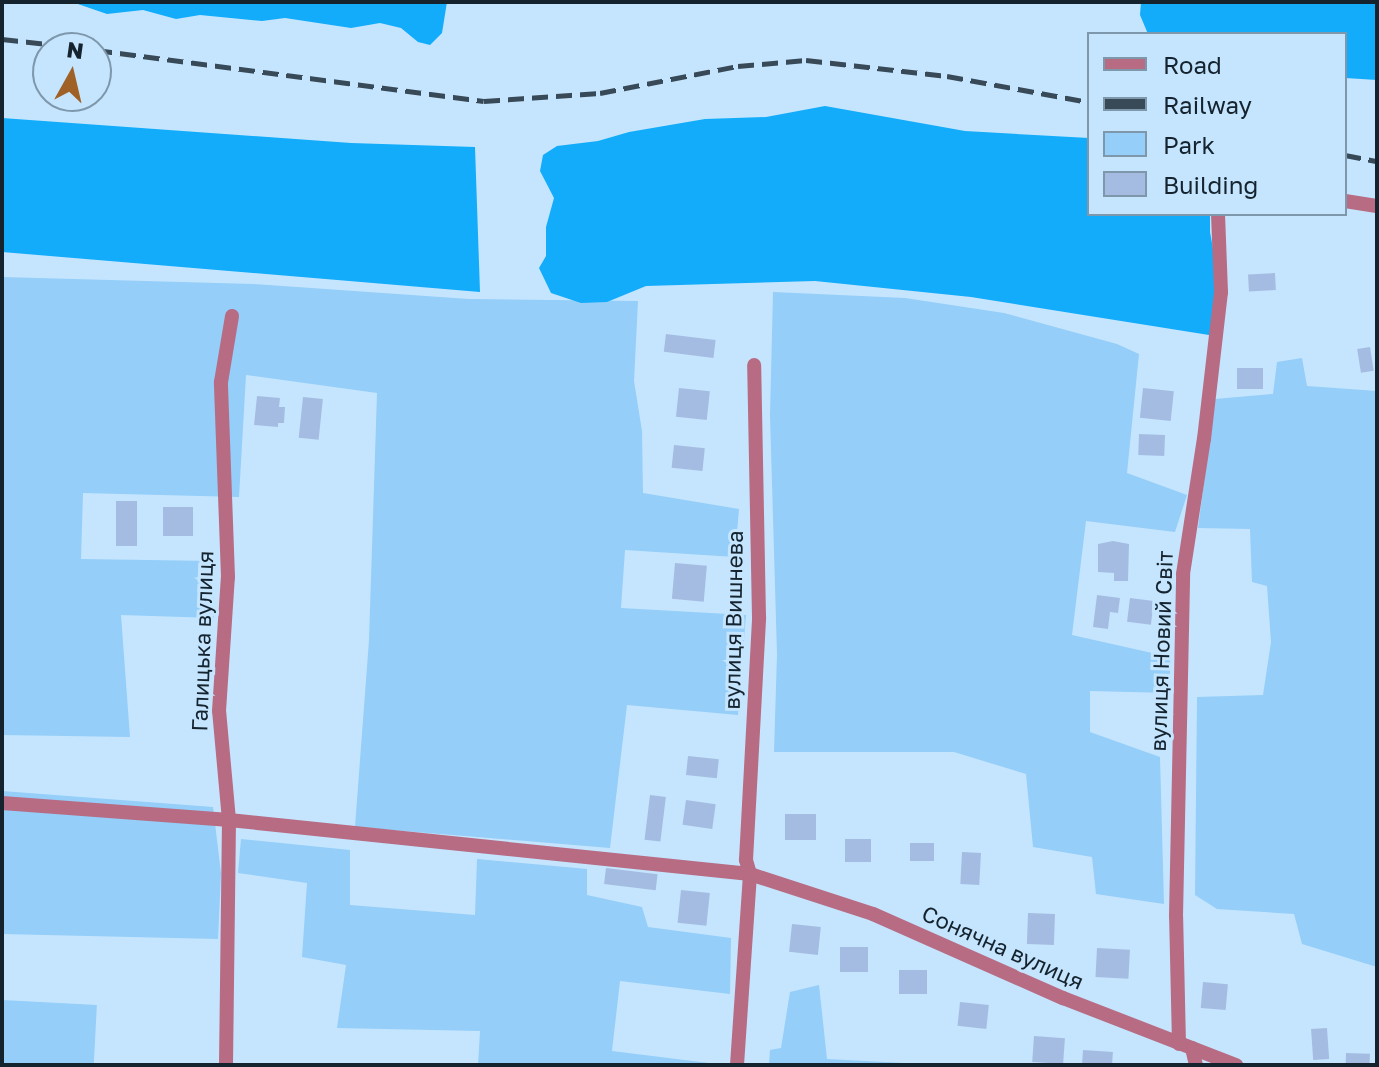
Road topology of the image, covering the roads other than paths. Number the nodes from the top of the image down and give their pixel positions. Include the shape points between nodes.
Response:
1 (1347, 201) edge
2 (1377, 206) edge
3 (1218, 216) edge
4 (232, 316) dead end
5 (754, 365) dead end
6 (2, 803) edge
7 (229, 820) junction
8 (750, 874) junction
9 (1185, 1046) junction
10 (226, 1065) edge
11 (737, 1065) edge
12 (1196, 1065) edge
13 (1236, 1065) edge

1 - 2 street
3 - 9 street, вулиця Новий Світ via 1221,292 1183,574 1176,916
4 - 7 street, Галицька вулиця via 221,382 228,577 219,711
5 - 8 street, вулиця Вишнева via 759,617 746,860
6 - 7 street, Сонячна вулиця
7 - 8 street, Сонячна вулиця
7 - 10 street, Галицька вулиця
8 - 9 street, Сонячна вулиця via 873,914
8 - 11 street, вулиця Вишнева
9 - 12 street, вулиця Новий Світ
9 - 13 street, Сонячна вулиця

